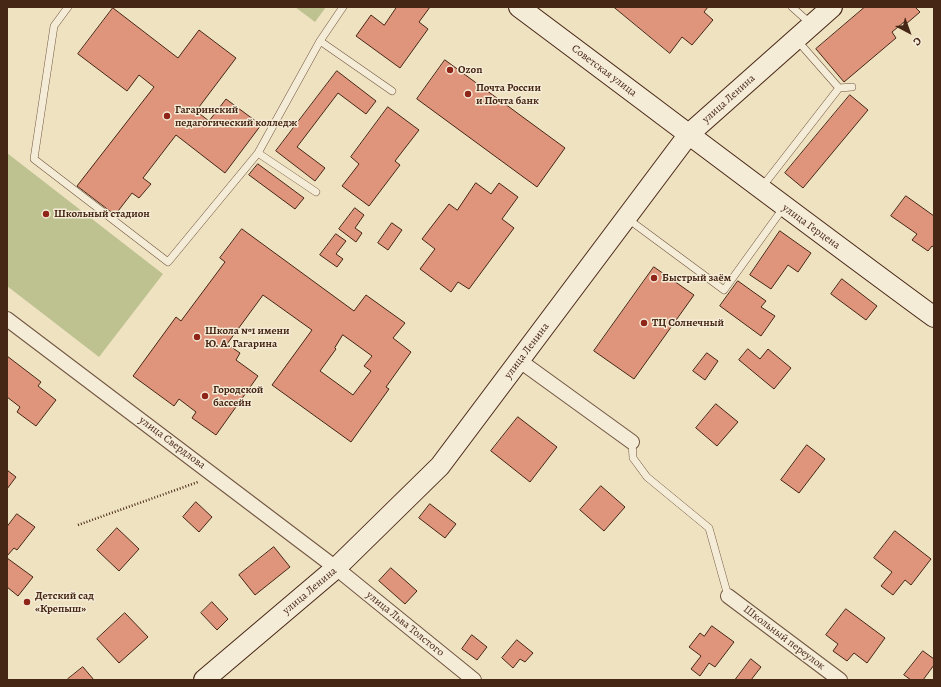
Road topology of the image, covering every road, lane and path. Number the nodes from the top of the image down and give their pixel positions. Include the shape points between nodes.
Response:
1 (68, 7) edge
2 (343, 7) edge
3 (519, 7) edge
4 (792, 7) edge
5 (832, 7) edge
6 (812, 24) junction
7 (796, 39) junction
8 (320, 41) junction
9 (852, 87) dead end
10 (839, 88) junction
11 (392, 91) dead end
12 (689, 134) junction
13 (258, 153) junction
14 (761, 189) junction
15 (316, 192) dead end
16 (784, 207) junction
17 (626, 217) junction
18 (934, 317) edge
19 (7, 319) edge
20 (520, 361) junction
21 (632, 442) joint
22 (215, 476) junction
23 (78, 524) dead end
24 (336, 568) junction
25 (728, 596) joint
26 (204, 680) edge
27 (474, 680) edge
28 (840, 680) edge

1 - 13 lane via 54,26 34,159 168,262
2 - 8 lane
3 - 12 main road, Советская улица
4 - 6 lane
5 - 6 main road, улица Ленина
6 - 7 main road, улица Ленина
7 - 10 lane
7 - 12 main road, улица Ленина
8 - 11 lane
8 - 13 lane
9 - 10 lane
10 - 14 lane
12 - 14 main road, улица Герцена
12 - 17 main road, улица Ленина
13 - 15 lane
14 - 16 main road, улица Герцена
16 - 17 lane via 724,290
16 - 18 main road, улица Герцена
17 - 20 main road, улица Ленина
19 - 22 street, улица Свердлова
20 - 21 street
20 - 24 main road, улица Ленина via 440,466
21 - 25 lane via 633,458 647,476 709,528
22 - 23 path
22 - 24 street, улица Свердлова
24 - 26 main road, улица Ленина
24 - 27 street, улица Льва Толстого
25 - 28 street, Школьный переулок

